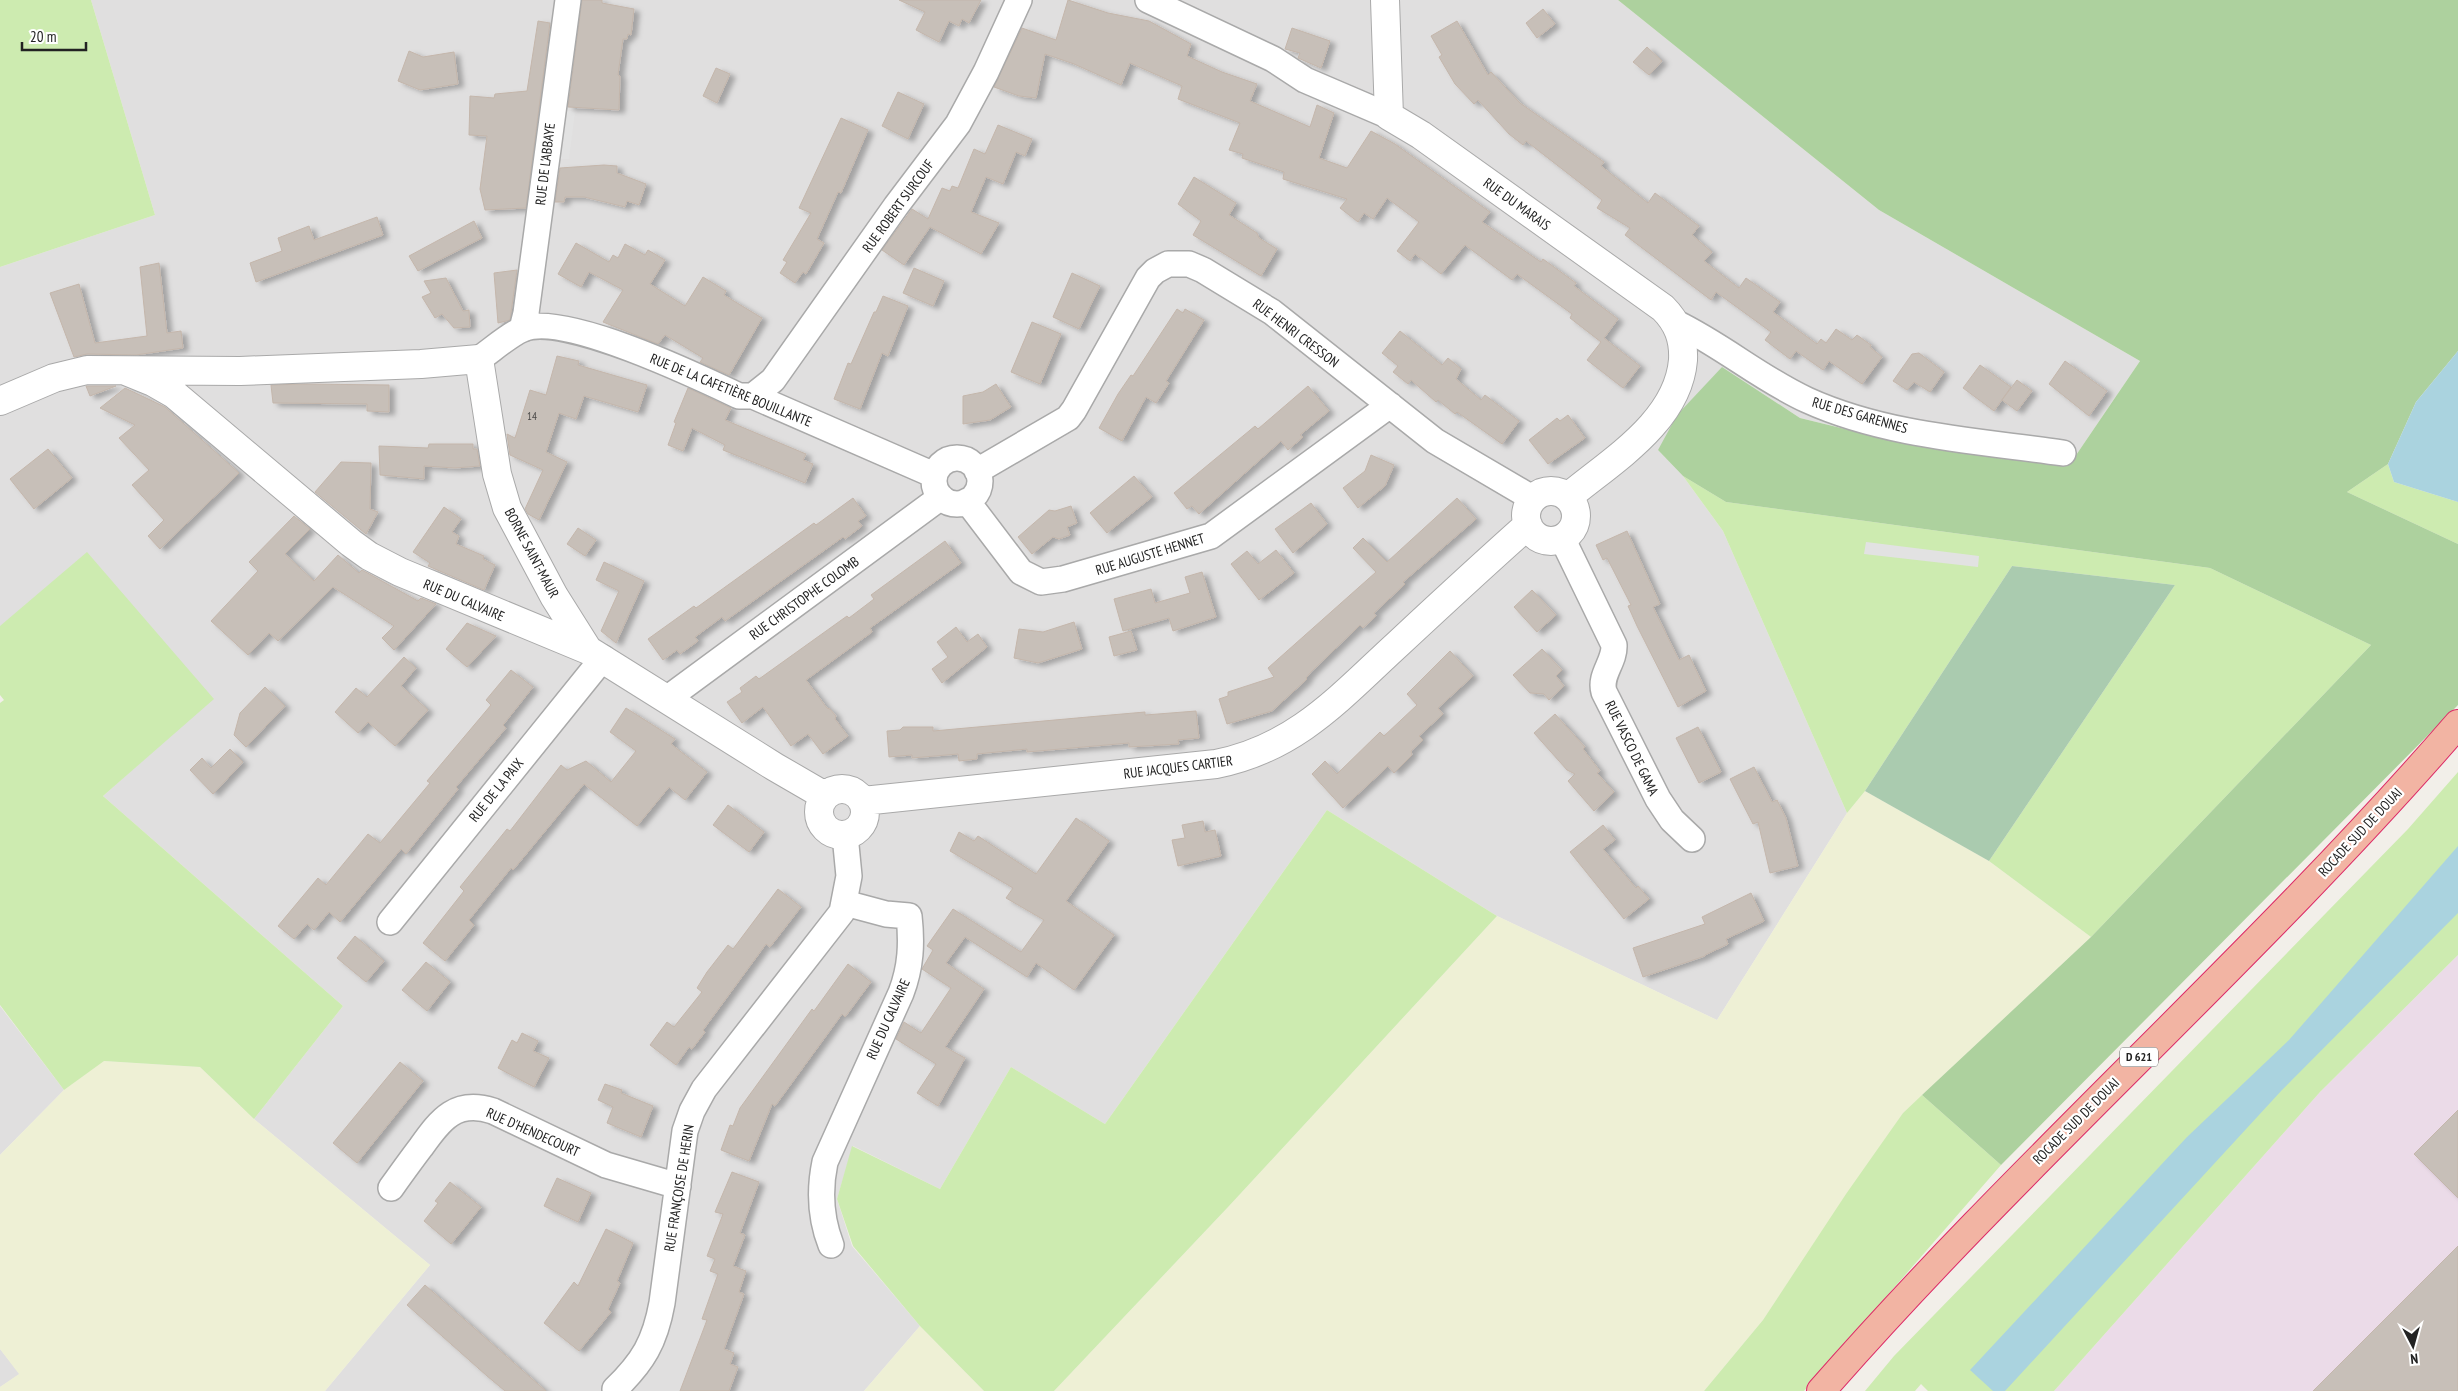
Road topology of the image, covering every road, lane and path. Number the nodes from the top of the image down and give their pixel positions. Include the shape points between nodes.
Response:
1 (568, 0) edge
2 (1019, 0) edge
3 (1148, 0) edge
4 (1385, 0) edge
5 (1389, 116) junction
6 (1676, 323) junction
7 (522, 329) junction
8 (480, 359) junction
9 (126, 371) junction
10 (227, 371) junction
11 (753, 396) junction
12 (0, 401) edge
13 (186, 404) junction
14 (1390, 405) junction
15 (2063, 453) dead end
16 (977, 471) junction
17 (937, 486) junction
18 (1568, 497) junction
19 (1532, 498) junction
20 (967, 502) junction
21 (1528, 525) junction
22 (1562, 538) junction
23 (595, 654) junction
24 (668, 698) junction
25 (2458, 724) edge
26 (2458, 750) edge
27 (825, 796) junction
28 (863, 801) junction
29 (845, 835) junction
30 (1692, 839) dead end
31 (846, 903) junction
32 (390, 922) dead end
33 (678, 1186) junction
34 (391, 1188) dead end
35 (831, 1245) dead end
36 (615, 1389) dead end
37 (1821, 1391) edge
38 (1845, 1391) edge

1 - 7 street, RUE DE L'ABBAYE
2 - 11 street, RUE ROBERT SURCOUF via 958,124 773,380
3 - 5 street, RUE DU MARAIS via 1274,59 1305,80
4 - 5 street
5 - 6 street, RUE DU MARAIS via 1421,135 1663,308
6 - 15 street, RUE DES GARENNES via 1712,341 1777,384 1824,408 1918,432
6 - 18 street, RUE DU MARAIS via 1683,346 1682,371 1668,407 1626,450
7 - 8 street
7 - 11 street, RUE DE LA CAFETIÈRE BOUILLANTE via 547,326 581,333 650,357 739,396
8 - 10 street
8 - 23 street, BORNE SAINT-MAUR via 497,474 507,508 554,596
9 - 10 street
9 - 12 street via 100,369 72,373
9 - 13 street, RUE DU CALVAIRE via 163,387
10 - 13 street via 202,382
11 - 17 street, RUE DE LA CAFETIÈRE BOUILLANTE
13 - 23 street, RUE DU CALVAIRE via 369,556 412,578
14 - 16 street, RUE HENRI CRESSON via 1259,303 1196,267 1168,264 1148,278 1068,418
14 - 19 street, RUE HENRI CRESSON via 1442,446
14 - 20 street, RUE AUGUSTE HENNET via 1211,536 1063,579 1041,582 1021,572
16 - 17 street via 967,460 953,458 940,465
16 - 20 street via 980,482
17 - 20 street via 953,504
17 - 24 street, RUE CHRISTOPHE COLOMB
18 - 19 street via 1553,491 1541,492
18 - 22 street via 1576,519
19 - 21 street via 1526,509
21 - 22 street via 1543,540
21 - 28 street, RUE JACQUES CARTIER via 1314,720 1266,750 1216,764
22 - 30 street, RUE VASCO DE GAMA via 1614,645 1603,681 1604,692 1658,799 1672,820
23 - 24 street, RUE DU CALVAIRE
23 - 32 street, RUE DE LA PAIX
24 - 27 street, RUE DU CALVAIRE
25 - 37 highway, ROCADE SUD DE DOUAI / D 621 via 2310,885 1962,1238
26 - 38 highway, ROCADE SUD DE DOUAI / D 621 via 2320,902 1995,1229
27 - 28 street via 831,791 846,788
27 - 29 street via 819,809 821,822 831,832
28 - 29 street via 866,816 863,823
29 - 31 street via 849,876
31 - 33 street, RUE FRANÇOISE DE HERIN via 837,920 698,1099 685,1131
31 - 35 street, RUE DU CALVAIRE via 886,914 909,916 911,943 909,970 901,992 825,1162 820,1189 821,1206 824,1228
33 - 34 street, RUE D'HENDECOURT via 618,1170 493,1112 474,1107 454,1111 438,1123
33 - 36 street, RUE FRANÇOISE DE HERIN via 656,1329 641,1362

